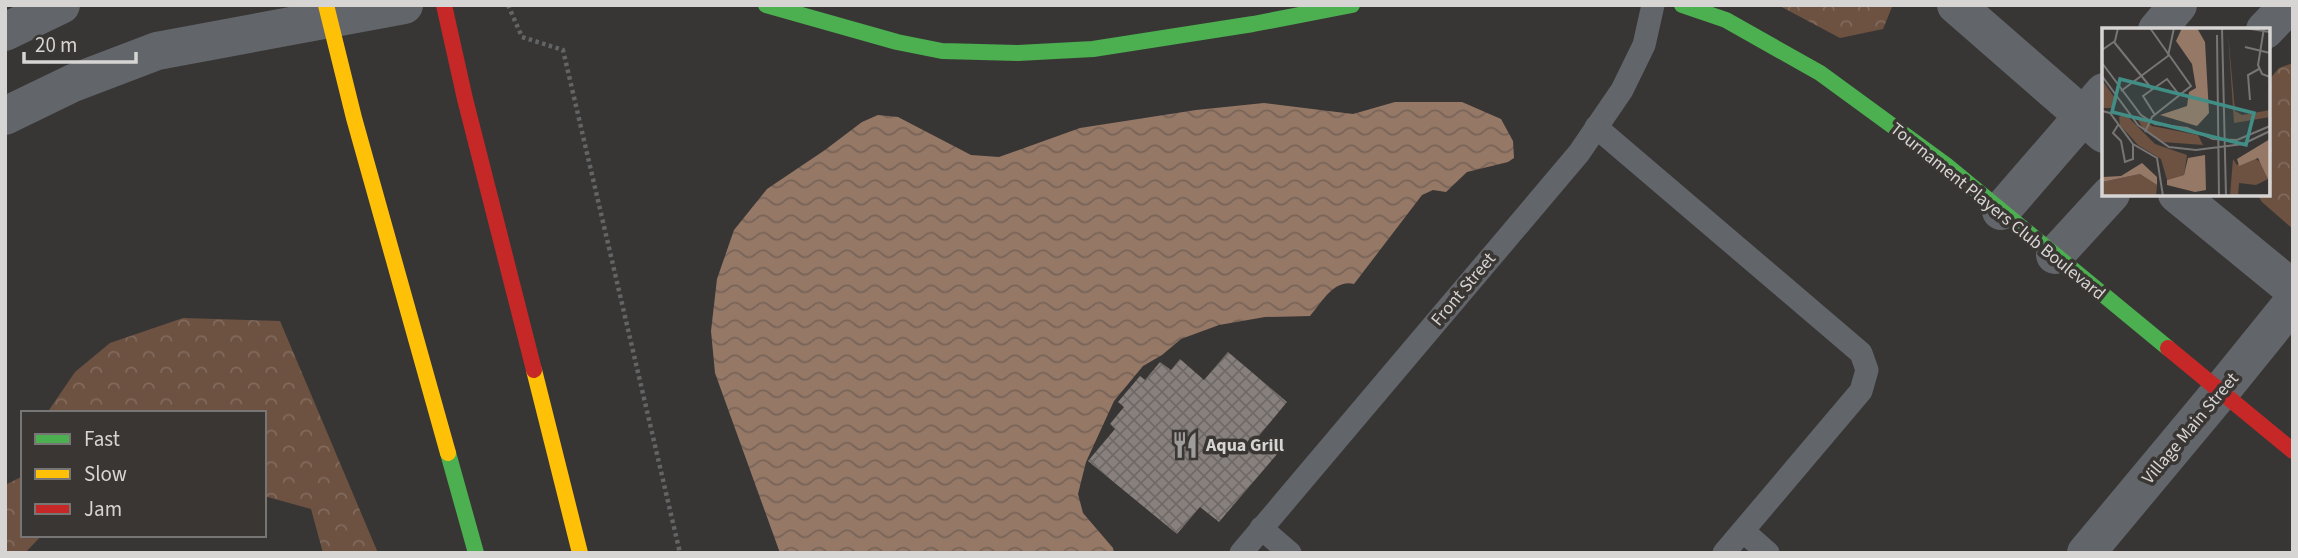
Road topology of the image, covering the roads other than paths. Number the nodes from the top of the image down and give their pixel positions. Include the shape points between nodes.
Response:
1 (61, 5) edge
2 (404, 5) edge
3 (444, 5) edge
4 (766, 5) edge
5 (1352, 5) edge
6 (1653, 5) edge
7 (1682, 5) edge
8 (1956, 5) edge
9 (2178, 5) edge
10 (2288, 5) edge
11 (328, 12) edge
12 (2159, 28) edge
13 (2267, 28) edge
14 (5, 32) edge
15 (2097, 114) edge
16 (5, 116) edge
17 (1596, 127) junction
18 (2108, 196) edge
19 (2179, 196) edge
20 (2001, 211) junction
21 (2054, 255) junction
22 (2293, 289) edge
23 (2293, 302) edge
24 (2221, 391) junction
25 (2293, 451) edge
26 (1261, 528) junction
27 (1743, 531) junction
28 (476, 553) edge
29 (580, 553) edge
30 (1241, 553) edge
31 (1290, 553) edge
32 (1724, 553) edge
33 (1768, 553) edge
34 (2086, 553) edge

1 - 14 street
2 - 11 street
3 - 29 street
4 - 5 street via 930,49 1018,53 1093,49
6 - 17 lane, Front Street via 1644,45 1622,90
7 - 20 street, Tournament Players Club Boulevard via 1726,20 1820,74
8 - 15 street
9 - 12 street
10 - 13 street
11 - 16 street via 158,51 73,83
11 - 28 street
15 - 20 street
17 - 26 lane, Front Street
17 - 27 lane via 1861,353 1867,370 1861,391
18 - 21 street
19 - 22 street
20 - 21 street, Tournament Players Club Boulevard
21 - 24 street, Tournament Players Club Boulevard
23 - 24 street, Village Main Street
24 - 25 street, Tournament Players Club Boulevard
24 - 34 street, Village Main Street
26 - 30 lane, Front Street
26 - 31 lane
27 - 32 lane
27 - 33 lane

